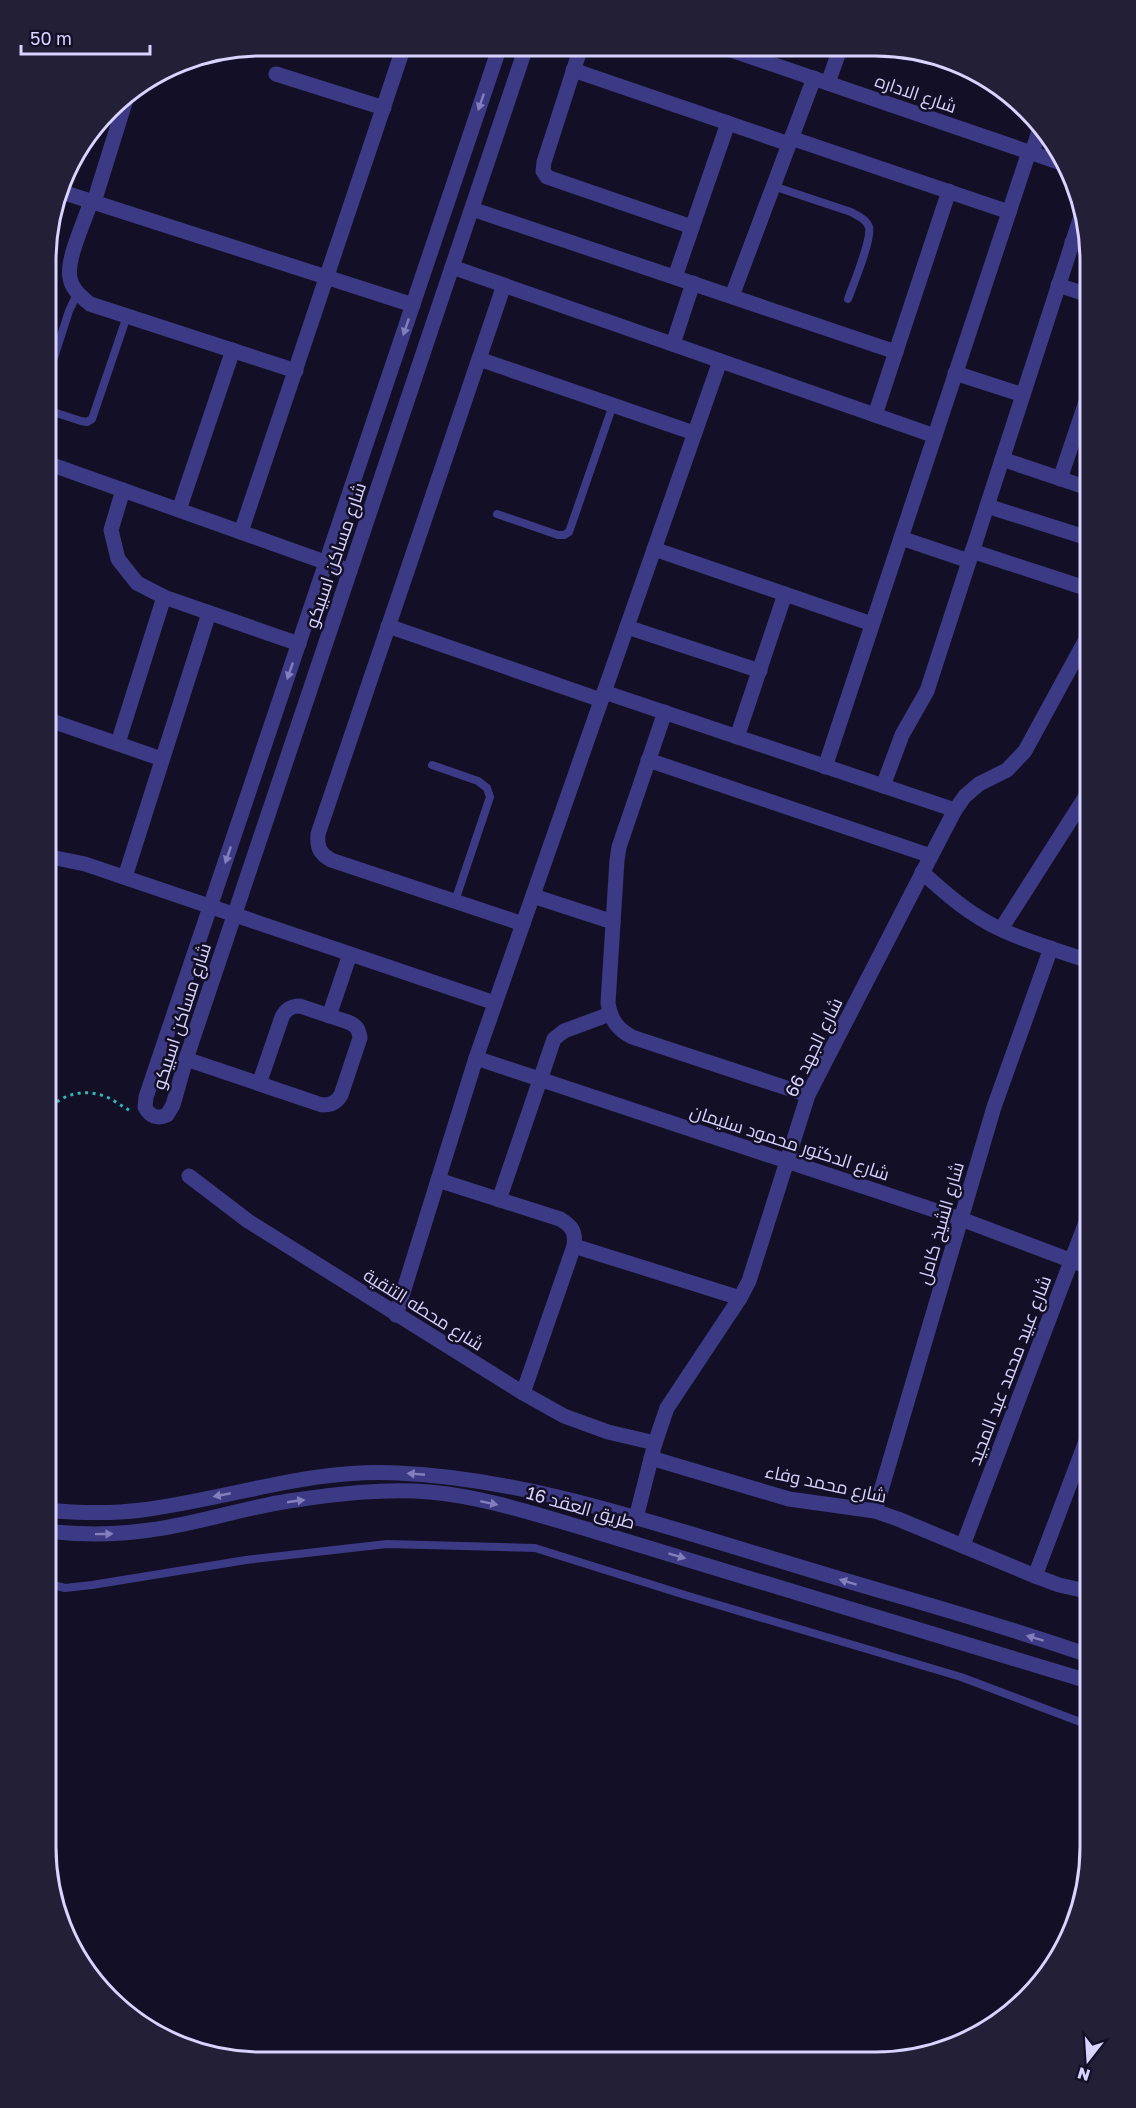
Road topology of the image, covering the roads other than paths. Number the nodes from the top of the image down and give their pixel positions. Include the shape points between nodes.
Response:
1 (401, 56) edge
2 (495, 56) edge
3 (523, 56) edge
4 (578, 56) edge
5 (748, 56) edge
6 (836, 56) edge
7 (573, 70) junction
8 (276, 74) dead end
9 (821, 81) junction
10 (123, 108) edge
11 (384, 108) junction
12 (728, 123) junction
13 (1037, 135) edge
14 (790, 141) junction
15 (1031, 153) junction
16 (1054, 161) edge
17 (773, 186) junction
18 (949, 191) junction
19 (67, 193) edge
20 (93, 202) junction
21 (472, 209) junction
22 (1009, 212) junction
23 (1078, 226) edge
24 (692, 227) junction
25 (1072, 242) junction
26 (1080, 245) edge
27 (452, 267) junction
28 (327, 277) junction
29 (675, 277) junction
30 (693, 283) junction
31 (504, 285) junction
32 (1058, 285) junction
33 (1081, 293) edge
34 (78, 294) junction
35 (732, 296) junction
36 (848, 299) dead end
37 (413, 305) junction
38 (127, 316) junction
39 (673, 344) junction
40 (233, 350) junction
41 (56, 351) edge
42 (896, 352) junction
43 (479, 359) junction
44 (720, 360) junction
45 (296, 371) junction
46 (956, 373) junction
47 (1023, 395) junction
48 (613, 405) junction
49 (56, 413) edge
50 (875, 415) junction
51 (1081, 417) edge
52 (694, 433) junction
53 (935, 436) junction
54 (1002, 459) junction
55 (56, 467) edge
56 (1060, 478) junction
57 (1081, 485) edge
58 (123, 490) junction
59 (987, 506) junction
60 (179, 510) junction
61 (497, 514) dead end
62 (241, 532) junction
63 (1081, 536) edge
64 (900, 538) junction
65 (654, 549) junction
66 (971, 556) junction
67 (326, 562) junction
68 (350, 570) junction
69 (1081, 587) edge
70 (785, 594) junction
71 (164, 597) junction
72 (208, 613) junction
73 (872, 624) junction
74 (388, 626) junction
75 (627, 627) junction
76 (299, 644) junction
77 (1081, 649) edge
78 (760, 671) junction
79 (603, 696) junction
80 (665, 712) junction
81 (56, 722) edge
82 (737, 737) junction
83 (118, 744) junction
84 (162, 759) junction
85 (648, 760) junction
86 (432, 765) dead end
87 (825, 766) junction
88 (884, 786) junction
89 (1081, 804) edge
90 (955, 810) junction
91 (931, 856) junction
92 (56, 858) edge
93 (922, 872) junction
94 (124, 878) junction
95 (533, 896) junction
96 (455, 901) junction
97 (210, 907) junction
98 (234, 915) junction
99 (613, 922) junction
100 (523, 924) junction
101 (1001, 929) junction
102 (1051, 948) junction
103 (350, 954) junction
104 (1081, 958) edge
105 (495, 1003) junction
106 (610, 1014) junction
107 (329, 1016) junction
108 (186, 1059) junction
109 (476, 1059) junction
110 (540, 1080) junction
111 (259, 1084) junction
112 (808, 1095) junction
113 (787, 1162) junction
114 (189, 1176) dead end
115 (438, 1180) junction
116 (499, 1200) junction
117 (961, 1219) junction
118 (1080, 1238) edge
119 (574, 1246) junction
120 (1072, 1261) junction
121 (1080, 1264) edge
122 (740, 1298) junction
123 (396, 1314) junction
124 (522, 1393) junction
125 (655, 1443) junction
126 (1080, 1456) edge
127 (651, 1458) junction
128 (56, 1511) edge
129 (874, 1511) junction
130 (636, 1518) junction
131 (56, 1532) edge
132 (963, 1545) junction
133 (1035, 1576) junction
134 (56, 1586) edge
135 (1080, 1590) edge
136 (1080, 1653) edge
137 (1080, 1679) edge
138 (1080, 1722) edge

1 - 11 street
2 -> 37 street, شارع مساكن اسبيكو
3 - 21 street, شارع مساكن اسبيكو
4 - 7 street
5 - 9 street, شارع الاداره
6 - 9 street
7 - 12 street
7 - 24 street via 544,162 547,177
8 - 11 street
9 - 14 street
9 - 15 street, شارع الاداره
10 - 20 street
11 - 28 street
12 - 14 street
12 - 24 street
13 - 15 street
14 - 17 street
14 - 18 street
15 - 16 street, شارع الاداره
15 - 22 street
17 - 35 street
17 - 36 lane via 862,217 869,238
18 - 22 street
18 - 42 street
19 - 20 street
20 - 28 street
20 - 34 street via 71,262 70,279
21 - 27 street, شارع مساكن اسبيكو
21 - 29 street
22 - 46 street
23 - 25 street
24 - 29 street
25 - 26 street
25 - 32 street
27 - 31 street
27 - 68 street, شارع مساكن اسبيكو
28 - 37 street
28 - 45 street
29 - 30 street
30 - 35 street
30 - 39 street
31 - 39 street
31 - 43 street
32 - 33 street
32 - 47 street
34 - 38 street via 90,304
34 - 41 lane
35 - 42 street
37 -> 67 street, شارع مساكن اسبيكو
38 - 40 street
38 - 49 lane via 92,419 81,421
39 - 44 street
40 - 45 street
40 - 60 street
42 - 50 street
43 - 48 street
43 - 74 street
44 - 50 street
44 - 52 street
45 - 62 street
46 - 47 street
46 - 53 street
47 - 54 street
48 - 52 street
48 - 61 lane via 569,532 558,535
50 - 53 street
51 - 56 street
52 - 65 street
53 - 64 street
54 - 56 street
54 - 59 street
55 - 58 street
56 - 57 street
58 - 60 street
58 - 71 street via 111,530 118,559 137,584
59 - 63 street
59 - 66 street
60 - 62 street
62 - 67 street
64 - 66 street
64 - 73 street
65 - 70 street
65 - 75 street
66 - 69 street
66 - 88 street via 927,691 902,735
67 - 68 street
67 - 76 street, شارع مساكن اسبيكو
68 - 98 street, شارع مساكن اسبيكو
70 - 73 street
70 - 78 street
71 - 72 street
71 - 83 street
72 - 76 street
72 - 84 street
73 - 87 street
74 - 79 street
74 - 96 street via 317,845 321,854 331,860
75 - 78 street
75 - 79 street
76 -> 97 street, شارع مساكن اسبيكو
77 - 90 street, شارع الجهد 66 via 1025,751 1007,770 979,784
78 - 82 street
79 - 80 street
79 - 95 street
80 - 82 street
80 - 85 street
81 - 83 street
82 - 87 street
83 - 84 street
84 - 94 street
85 - 91 street
85 - 99 street via 619,847
86 - 96 lane via 478,781 490,797
87 - 88 street
88 - 90 street
89 - 101 street
90 - 91 street, شارع الجهد 66
91 - 93 street, شارع الجهد 66
92 - 94 street
93 - 101 street via 973,914
93 - 112 street, شارع الجهد 66
94 - 97 street
95 - 99 street
95 - 100 street
96 - 100 street
97 - 98 street
97 - 108 street, شارع مساكن اسبيكو via 144,1102 152,1116 162,1117 171,1110
98 - 103 street
98 - 108 street, شارع مساكن اسبيكو
99 - 106 street
100 - 105 street
101 - 102 street
102 - 104 street
102 - 117 street, شارع الشيخ كامل via 994,1107
103 - 105 street
103 - 107 street
105 - 109 street
106 - 110 street via 558,1034
106 - 112 street via 622,1032
107 - 111 street via 300,1006 286,1010
107 - 111 street via 355,1025 360,1038 337,1101 322,1105
108 - 111 street
109 - 110 street, شارع الدكتور محمود سليمان
109 - 115 street
110 - 113 street, شارع الدكتور محمود سليمان
110 - 116 street
112 - 113 street, شارع الجهد 66
113 - 117 street, شارع الدكتور محمود سليمان
113 - 122 street, شارع الجهد 66 via 756,1263
114 - 123 street, شارع محطه التنقية via 248,1221
115 - 116 street
115 - 123 street
116 - 119 street via 570,1224
117 - 120 street, شارع الدكتور محمود سليمان
117 - 129 street, شارع الشيخ كامل
118 - 120 street, شارع عبيد محمد عبد المجيد
119 - 122 street
119 - 124 street
120 - 121 street, شارع الدكتور محمود سليمان
120 - 132 street, شارع عبيد محمد عبد المجيد
122 - 125 street, شارع الجهد 66 via 667,1408
123 - 124 street, شارع محطه التنقية
124 - 125 street, شارع محطه التنقية via 564,1416
125 - 127 street, شارع الجهد 66
126 - 133 street
127 - 129 street, شارع محمد وفاء via 789,1499
127 - 130 street, شارع الجهد 66
130 -> 128 street, طريق العقد 16 via 470,1479 396,1473 317,1477 142,1510
129 - 132 street, شارع محمد وفاء
136 -> 130 street, طريق العقد 16
131 -> 137 street, طريق العقد 16 via 111,1534 152,1530 289,1501 343,1495 402,1491 456,1496 515,1508
132 - 133 street, شارع محمد وفاء
133 - 135 street, شارع محمد وفاء
134 - 138 lane via 83,1586 246,1560 387,1544 535,1548 961,1677

